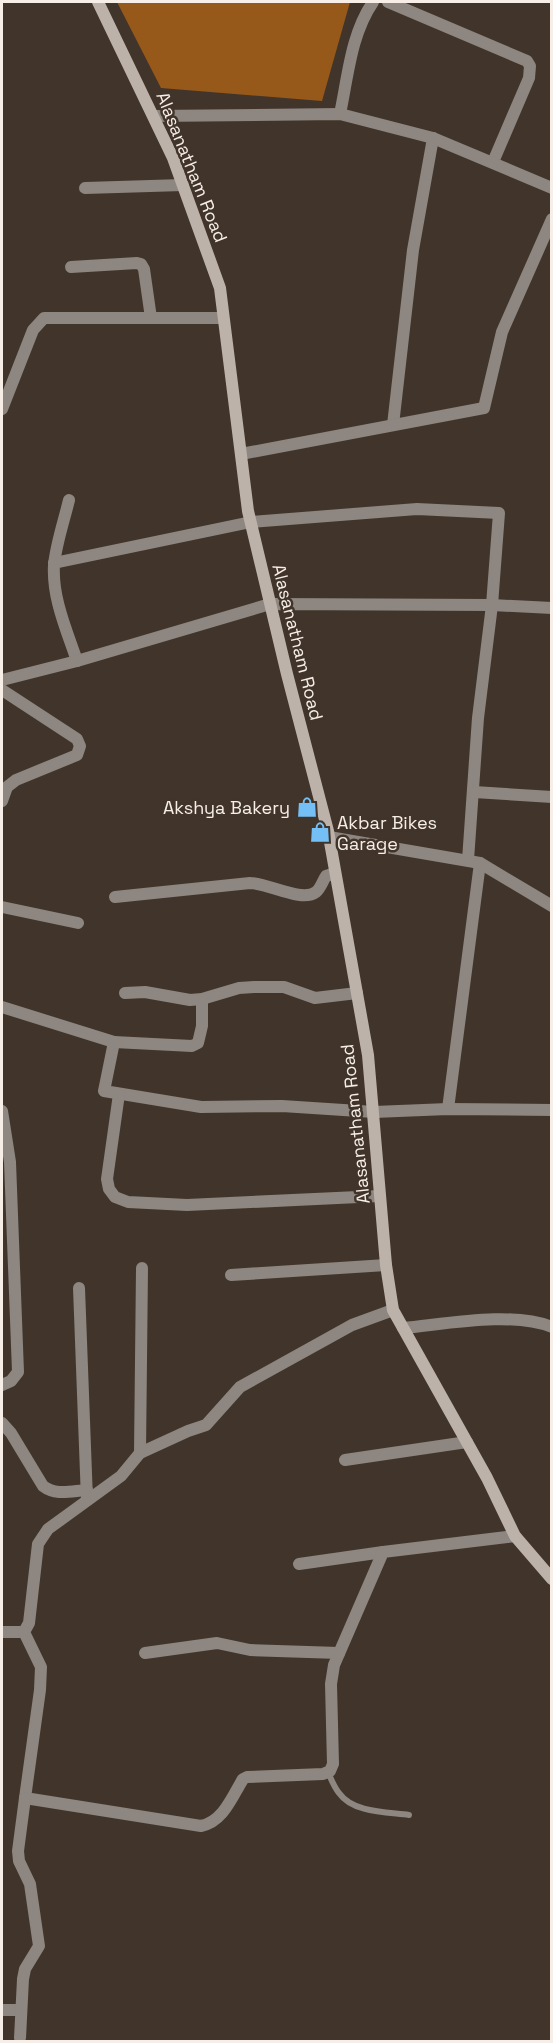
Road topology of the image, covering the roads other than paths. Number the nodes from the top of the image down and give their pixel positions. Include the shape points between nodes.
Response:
1 (98, 2) edge
2 (373, 2) edge
3 (388, 2) edge
4 (340, 114) junction
5 (154, 116) junction
6 (434, 138) junction
7 (493, 162) junction
8 (183, 185) junction
9 (85, 188) dead end
10 (552, 188) edge
11 (552, 219) edge
12 (70, 267) dead end
13 (151, 318) junction
14 (224, 318) junction
15 (2, 409) edge
16 (393, 425) junction
17 (241, 454) junction
18 (69, 500) dead end
19 (251, 522) junction
20 (54, 563) junction
21 (270, 604) junction
22 (492, 605) junction
23 (552, 608) edge
24 (77, 661) junction
25 (2, 680) edge
26 (2, 690) edge
27 (474, 792) junction
28 (552, 797) edge
29 (2, 801) edge
30 (329, 837) junction
31 (474, 861) junction
32 (335, 873) junction
33 (115, 897) dead end
34 (552, 906) edge
35 (2, 908) edge
36 (78, 923) dead end
37 (125, 993) dead end
38 (357, 993) junction
39 (202, 999) junction
40 (2, 1007) edge
41 (114, 1042) junction
42 (119, 1094) junction
43 (448, 1109) junction
44 (552, 1110) edge
45 (2, 1111) edge
46 (374, 1112) junction
47 (380, 1196) junction
48 (386, 1265) junction
49 (142, 1268) dead end
50 (231, 1275) dead end
51 (79, 1288) dead end
52 (393, 1310) junction
53 (552, 1327) edge
54 (403, 1328) junction
55 (2, 1385) edge
56 (2, 1423) edge
57 (467, 1442) junction
58 (140, 1453) junction
59 (345, 1460) dead end
60 (87, 1495) junction
61 (515, 1536) junction
62 (383, 1552) junction
63 (299, 1564) dead end
64 (552, 1579) edge
65 (2, 1632) edge
66 (24, 1632) junction
67 (145, 1653) dead end
68 (339, 1653) junction
69 (328, 1772) junction
70 (25, 1798) junction
71 (409, 1815) dead end
72 (2, 2010) edge
73 (21, 2010) junction
74 (20, 2038) dead end

1 - 5 main road, Alasanatham Road
2 - 4 street via 356,36
3 - 7 street via 527,61 529,78
4 - 5 street
4 - 6 street
5 - 8 main road, Alasanatham Road
6 - 7 street
6 - 16 street via 413,250
7 - 10 street
8 - 9 street
8 - 14 main road, Alasanatham Road via 220,288
11 - 16 street via 502,332 484,408
12 - 13 street via 141,264
13 - 14 street
13 - 15 street via 44,318 33,330
14 - 17 main road, Alasanatham Road
16 - 17 street
17 - 19 main road, Alasanatham Road
18 - 20 street
19 - 20 street
19 - 21 main road, Alasanatham Road
19 - 22 street via 417,509 499,513
20 - 24 street via 56,597
21 - 22 street
21 - 24 street
21 - 30 main road, Alasanatham Road
22 - 23 street
22 - 27 street via 478,718
24 - 25 street
26 - 29 street via 77,738 80,746 77,755 16,780
27 - 28 street
27 - 31 street
30 - 31 street
30 - 32 main road, Alasanatham Road
31 - 34 street
31 - 43 street
32 - 33 street via 326,876 318,890 308,895 298,896 250,883
32 - 38 main road, Alasanatham Road
35 - 36 street
37 - 39 street
38 - 39 street via 315,998 284,987 254,987
38 - 46 main road, Alasanatham Road
39 - 41 street via 202,1026 198,1043 192,1046
40 - 41 street
41 - 42 street via 104,1091
42 - 46 street via 201,1107 282,1106
42 - 47 street via 107,1179 115,1197 128,1202 187,1204
43 - 44 street
43 - 46 street
45 - 55 street via 10,1162 18,1372
46 - 47 main road, Alasanatham Road
47 - 48 main road, Alasanatham Road
48 - 50 street
48 - 52 main road, Alasanatham Road
49 - 58 street
51 - 60 street
52 - 54 main road
52 - 58 street via 352,1325 240,1387 206,1425
53 - 54 street via 506,1319
54 - 57 main road
56 - 60 street via 43,1486 57,1493
57 - 59 street
57 - 61 main road
58 - 60 street via 122,1476
60 - 66 street via 48,1529 38,1544 29,1623
61 - 62 street
61 - 64 main road
62 - 63 street
62 - 68 street
65 - 66 street
66 - 70 street via 41,1667
67 - 68 street via 217,1643 250,1650
68 - 69 street via 331,1684 333,1764
69 - 70 street via 247,1777 218,1819 201,1826
69 - 71 lane via 339,1794 349,1803
70 - 73 street via 18,1851 30,1884 39,1946 22,1979
72 - 73 street
73 - 74 street

